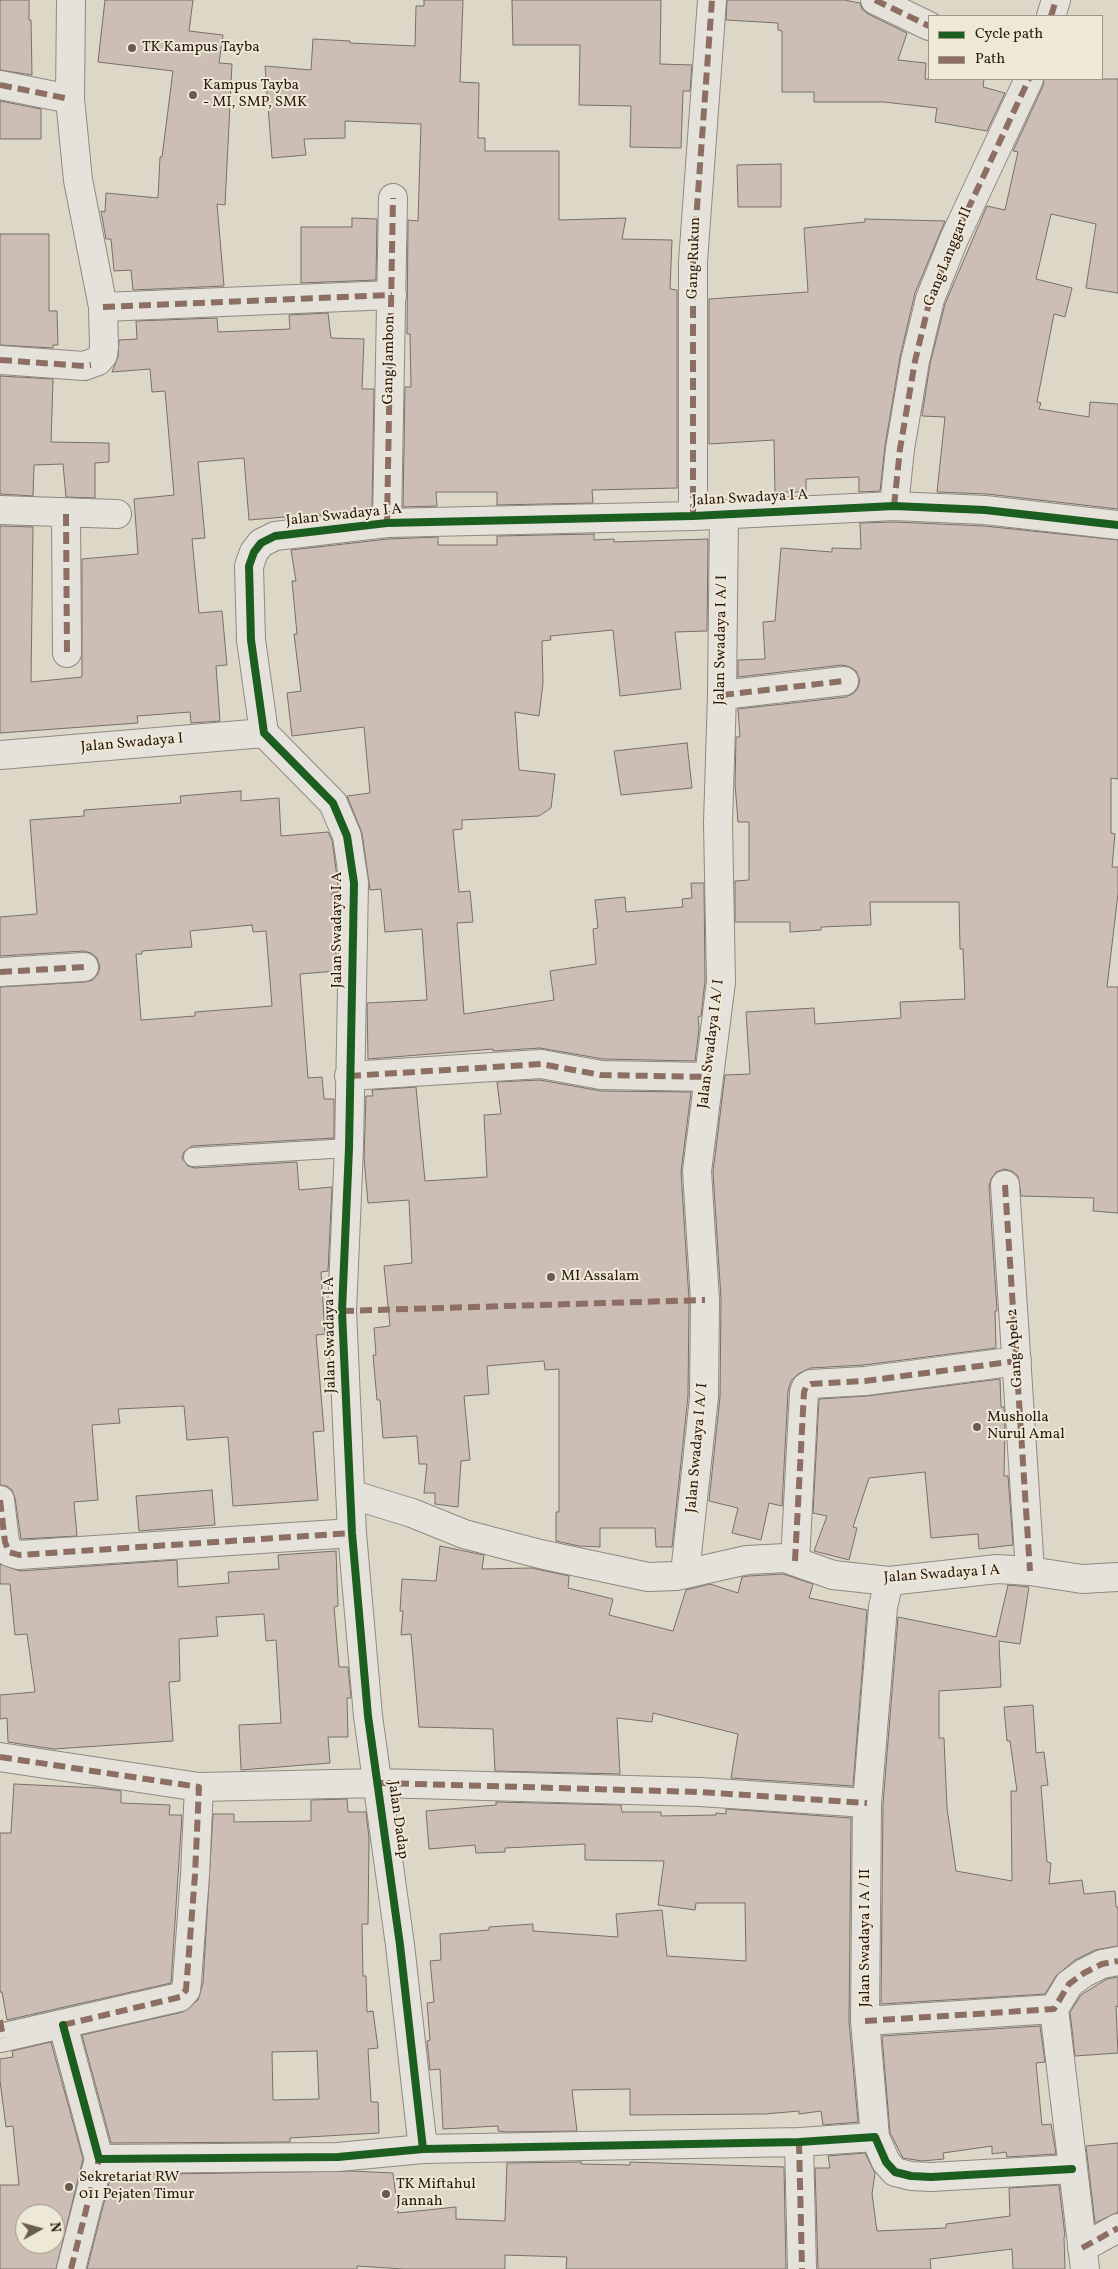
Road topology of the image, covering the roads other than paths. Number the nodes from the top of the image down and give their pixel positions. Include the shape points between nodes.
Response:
1 (71, 0) edge
2 (712, 0) edge
3 (875, 0) edge
4 (1056, 0) edge
5 (1050, 15) edge
6 (928, 26) edge
7 (1029, 80) edge
8 (0, 85) edge
9 (70, 99) junction
10 (392, 198) dead end
11 (392, 295) junction
12 (103, 307) junction
13 (0, 360) edge
14 (894, 506) junction
15 (0, 510) edge
16 (66, 514) junction
17 (117, 514) dead end
18 (724, 514) junction
19 (693, 516) junction
20 (387, 523) junction
21 (1118, 525) edge
22 (67, 653) dead end
23 (844, 681) dead end
24 (722, 695) junction
25 (264, 732) junction
26 (0, 755) edge
27 (84, 967) dead end
28 (0, 972) edge
29 (349, 1076) junction
30 (709, 1077) junction
31 (349, 1148) junction
32 (193, 1157) dead end
33 (1006, 1185) dead end
34 (1017, 1361) junction
35 (350, 1494) junction
36 (0, 1500) edge
37 (352, 1533) junction
38 (795, 1561) junction
39 (1030, 1571) junction
40 (685, 1573) junction
41 (1118, 1577) edge
42 (890, 1581) junction
43 (0, 1756) edge
44 (379, 1783) junction
45 (199, 1787) junction
46 (867, 1803) junction
47 (1118, 1961) edge
48 (1054, 2009) junction
49 (865, 2021) junction
50 (63, 2025) junction
51 (1, 2032) edge
52 (875, 2137) junction
53 (799, 2142) junction
54 (423, 2149) junction
55 (99, 2159) junction
56 (1072, 2169) junction
57 (1118, 2228) edge
58 (1084, 2258) edge
59 (71, 2269) edge
60 (802, 2269) edge

1 - 9 street
2 - 19 street, Gang Rukun via 693,262
3 - 6 street
4 - 5 street
7 - 14 street, Gang Langgar II via 954,239 930,299 915,361
8 - 9 street
9 - 12 street via 78,180
10 - 11 street, Gang Jambon
11 - 12 street
11 - 20 street, Gang Jambon
12 - 13 street via 104,347 102,355 94,363 84,366
14 - 18 street, Jalan Swadaya I A
14 - 21 street, Jalan Swadaya I A via 985,510
15 - 16 street
16 - 17 street
16 - 22 street
18 - 19 street, Jalan Swadaya I A
18 - 24 street, Jalan Swadaya I A/ I
19 - 20 street, Jalan Swadaya I A
20 - 25 street, Jalan Swadaya I A via 275,536 261,543 254,552 249,566 251,640
23 - 24 street
24 - 30 street, Jalan Swadaya I A/ I via 718,823 721,982
25 - 26 street, Jalan Swadaya I
25 - 29 street, Jalan Swadaya I A via 333,803 347,836 354,882
27 - 28 street
29 - 30 street via 541,1064 601,1076
29 - 31 street, Jalan Swadaya I A
30 - 40 street, Jalan Swadaya I A/ I via 698,1171 705,1300 704,1397
31 - 32 lane
31 - 35 street, Jalan Swadaya I A via 342,1311
33 - 34 street, Gang Apel 2
34 - 38 street via 806,1387
34 - 39 street, Gang Apel 2
35 - 37 street, Jalan Dadap
35 - 40 street, Jalan Swadaya I A via 412,1513 464,1534 540,1554 648,1577
36 - 37 street via 5,1542 9,1552 19,1555
37 - 44 street, Jalan Dadap via 368,1716
38 - 40 street, Jalan Swadaya I A via 785,1558 747,1560
38 - 42 street, Jalan Swadaya I A via 833,1575
39 - 41 street, Jalan Swadaya I A via 1082,1579
39 - 42 street, Jalan Swadaya I A via 997,1569
42 - 46 street, Jalan Swadaya I A / II via 884,1607
43 - 45 street
44 - 45 street
44 - 46 street via 700,1792
44 - 54 street, Jalan Dadap
45 - 50 street via 196,1875 186,1990 180,1997
46 - 49 street, Jalan Swadaya I A / II
47 - 48 street via 1102,1964 1069,1984
48 - 49 street, Jalan Swadaya I A / II
48 - 56 street
49 - 52 street
50 - 51 street
50 - 55 street
52 - 53 street
52 - 56 street via 886,2162 895,2172 910,2176
53 - 54 street
53 - 60 street
54 - 55 street via 338,2156
55 - 59 street
56 - 58 street
57 - 58 street

